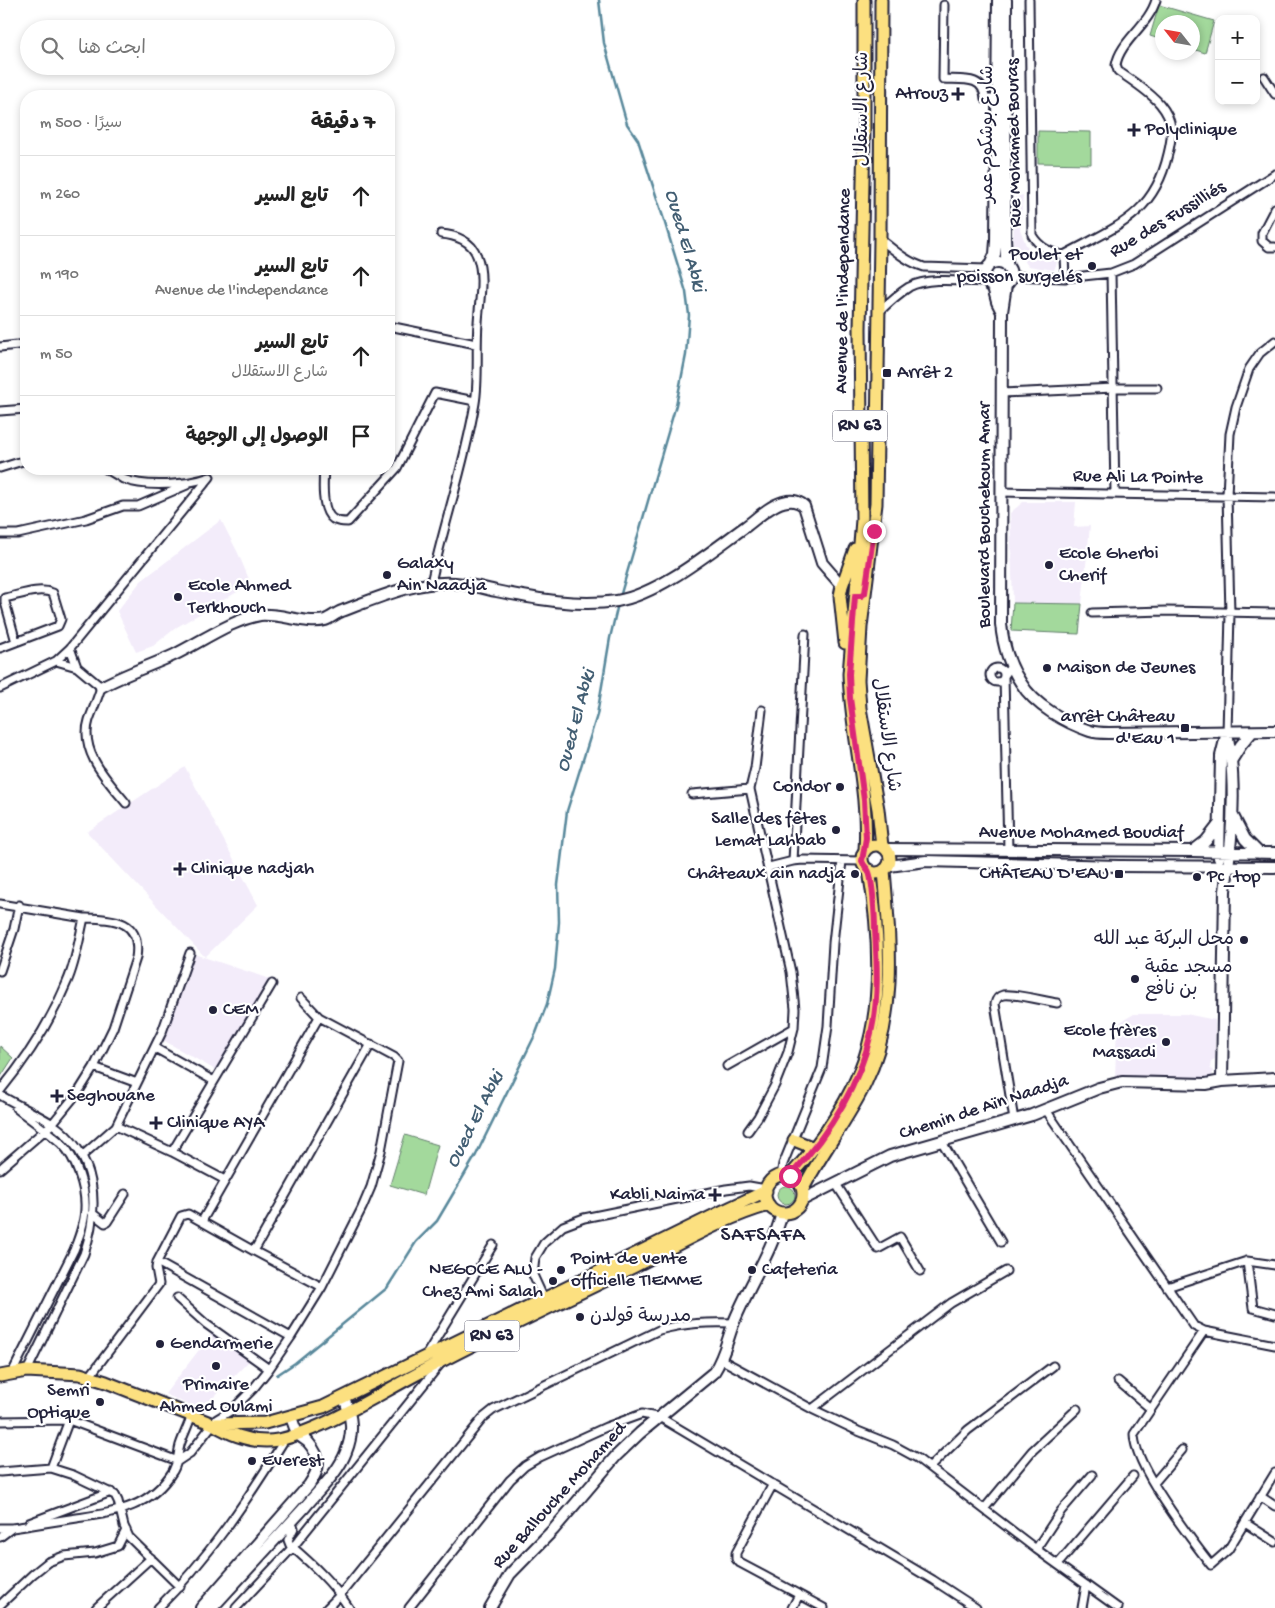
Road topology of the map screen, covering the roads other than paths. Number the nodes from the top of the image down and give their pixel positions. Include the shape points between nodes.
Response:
1 (864, 0) edge
2 (881, 0) edge
3 (998, 0) edge
4 (1006, 0) edge
5 (1029, 0) edge
6 (1156, 0) edge
7 (944, 5) dead end
8 (1264, 77) dead end
9 (1275, 94) edge
10 (1002, 99) junction
11 (1275, 174) edge
12 (1275, 208) edge
13 (440, 234) dead end
14 (880, 238) junction
15 (1275, 248) edge
16 (1064, 255) junction
17 (989, 266) junction
18 (1111, 273) junction
19 (1008, 276) junction
20 (1066, 278) junction
21 (990, 284) junction
22 (879, 312) junction
23 (1002, 312) junction
24 (395, 327) edge
25 (1275, 341) edge
26 (476, 344) junction
27 (20, 345) edge
28 (0, 347) edge
29 (1114, 388) junction
30 (1157, 388) dead end
31 (1002, 393) junction
32 (475, 401) junction
33 (20, 410) edge
34 (0, 412) edge
35 (20, 462) edge
36 (0, 468) edge
37 (395, 470) edge
38 (117, 475) edge
39 (324, 475) edge
40 (391, 475) edge
41 (210, 477) joint
42 (860, 480) junction
43 (199, 481) junction
44 (1000, 492) junction
45 (1115, 493) junction
46 (1227, 495) junction
47 (1275, 497) edge
48 (0, 534) edge
49 (430, 583) junction
50 (842, 586) junction
51 (859, 592) junction
52 (1092, 613) dead end
53 (1230, 613) junction
54 (1275, 613) edge
55 (806, 634) dead end
56 (16, 642) junction
57 (0, 648) edge
58 (70, 648) junction
59 (56, 661) junction
60 (1012, 665) junction
61 (76, 667) junction
62 (101, 687) junction
63 (0, 688) edge
64 (850, 698) junction
65 (762, 710) dead end
66 (1252, 732) junction
67 (1275, 732) edge
68 (1227, 733) junction
69 (1231, 761) junction
70 (750, 789) junction
71 (692, 794) dead end
72 (126, 803) dead end
73 (1231, 812) junction
74 (1220, 822) junction
75 (885, 848) junction
76 (1008, 850) junction
77 (1193, 851) junction
78 (1224, 852) junction
79 (1275, 853) edge
80 (1259, 854) junction
81 (793, 861) junction
82 (842, 861) junction
83 (865, 861) junction
84 (1224, 866) junction
85 (768, 867) junction
86 (1275, 867) edge
87 (886, 868) junction
88 (0, 904) edge
89 (18, 906) junction
90 (84, 918) junction
91 (190, 953) dead end
92 (0, 971) edge
93 (272, 984) dead end
94 (301, 998) dead end
95 (1057, 1003) dead end
96 (319, 1017) junction
97 (794, 1028) junction
98 (370, 1044) junction
99 (155, 1048) junction
100 (727, 1066) dead end
101 (94, 1067) junction
102 (1275, 1078) edge
103 (214, 1081) junction
104 (1222, 1082) junction
105 (137, 1083) junction
106 (0, 1091) edge
107 (0, 1096) edge
108 (1046, 1110) junction
109 (1014, 1120) junction
110 (52, 1124) junction
111 (116, 1126) junction
112 (44, 1129) junction
113 (748, 1131) dead end
114 (794, 1140) junction
115 (942, 1142) junction
116 (814, 1148) junction
117 (172, 1152) junction
118 (82, 1156) junction
119 (0, 1169) edge
120 (785, 1176) junction
121 (225, 1180) junction
122 (836, 1184) junction
123 (766, 1190) junction
124 (125, 1194) dead end
125 (802, 1195) junction
126 (769, 1204) junction
127 (86, 1208) junction
128 (782, 1213) junction
129 (94, 1214) junction
130 (202, 1221) junction
131 (1001, 1242) dead end
132 (493, 1245) dead end
133 (254, 1251) junction
134 (1247, 1261) junction
135 (157, 1262) junction
136 (1275, 1265) edge
137 (920, 1271) dead end
138 (1006, 1271) dead end
139 (322, 1287) junction
140 (1167, 1287) junction
141 (178, 1298) dead end
142 (544, 1299) junction
143 (1275, 1314) edge
144 (734, 1323) junction
145 (1204, 1332) junction
146 (291, 1337) junction
147 (1275, 1345) edge
148 (423, 1359) junction
149 (444, 1360) junction
150 (722, 1360) junction
151 (1053, 1366) dead end
152 (269, 1369) junction
153 (28, 1371) junction
154 (12, 1373) junction
155 (0, 1376) edge
156 (90, 1376) junction
157 (1118, 1380) dead end
158 (344, 1398) junction
159 (1076, 1409) dead end
160 (1151, 1409) junction
161 (812, 1410) junction
162 (350, 1412) junction
163 (192, 1417) junction
164 (291, 1417) junction
165 (660, 1418) junction
166 (69, 1420) junction
167 (0, 1421) edge
168 (213, 1424) junction
169 (297, 1434) junction
170 (286, 1438) junction
171 (1182, 1450) dead end
172 (178, 1461) junction
173 (930, 1467) junction
174 (51, 1468) junction
175 (0, 1472) edge
176 (1275, 1473) edge
177 (1092, 1475) dead end
178 (1133, 1476) dead end
179 (1154, 1482) junction
180 (773, 1484) junction
181 (111, 1492) junction
182 (1260, 1496) junction
183 (1275, 1506) edge
184 (984, 1509) junction
185 (120, 1511) junction
186 (290, 1522) junction
187 (1245, 1523) junction
188 (20, 1527) junction
189 (0, 1528) edge
190 (12, 1528) junction
191 (126, 1530) junction
192 (0, 1537) edge
193 (1275, 1542) edge
194 (293, 1547) junction
195 (1036, 1549) junction
196 (151, 1558) junction
197 (1058, 1564) junction
198 (1086, 1585) junction
199 (180, 1587) junction
200 (340, 1595) junction
201 (799, 1595) junction
202 (0, 1605) edge
203 (239, 1607) edge
204 (96, 1608) edge
205 (158, 1608) edge
206 (201, 1608) edge
207 (212, 1608) edge
208 (327, 1608) edge
209 (348, 1608) edge
210 (409, 1608) edge
211 (490, 1608) edge
212 (792, 1608) edge
213 (824, 1608) edge
214 (976, 1608) edge
215 (1082, 1608) edge
216 (1118, 1608) edge

1 - 42 main road, Avenue de l'independance / RN 63
2 - 14 main road, شارع الاستقلال / RN 63
3 - 10 street
4 - 10 street, شارع بوشكوم عمر
5 - 16 street, Rue Mohamed Bouras via 1032,234 1041,246 1054,254
6 - 16 street via 1151,13 1120,53 1116,65 1118,71 1160,104 1170,122 1172,136 1164,171 1142,208 1125,222
7 - 10 street via 943,79 973,81 985,90 985,99
8 - 9 street
10 - 17 street via 995,254
10 - 19 street, شارع بوشكوم عمر
11 - 18 street, Rue des Fussilliés via 1134,264
12 - 15 street via 1262,233 1262,241
13 - 26 street via 465,241 477,255 481,269
14 - 17 street via 905,258 924,267
14 - 22 main road, شارع الاستقلال / RN 63
16 - 20 street
17 - 19 street via 1002,262
17 - 21 street via 985,278
18 - 20 street, Rue des Fussilliés
18 - 29 street
19 - 20 street, Rue des Fussilliés
19 - 21 street via 1000,287
19 - 23 street, شارع بوشكوم عمر
21 - 22 street via 923,282 898,294
21 - 23 street
22 - 51 main road, شارع الاستقلال / RN 63 via 876,504
23 - 31 street, Boulevard Bouchekoum Amar
24 - 26 street
25 - 46 street via 1260,353 1249,369 1236,407 1230,434
26 - 32 street
27 - 28 street
29 - 30 street
29 - 31 street
29 - 45 street
31 - 44 street, Boulevard Bouchekoum Amar
32 - 37 street via 435,393
32 - 49 street
33 - 34 street
35 - 36 street
38 - 43 street via 161,484
39 - 40 street via 326,508 331,518 348,522
41 - 43 street
41 - 58 street
42 - 50 main road via 855,548
42 - 51 main road, Avenue de l'independance / RN 63
43 - 48 street via 138,506 123,506 86,519 18,534
44 - 45 street, Rue Ali La Pointe
44 - 60 street, Boulevard Bouchekoum Amar via 1001,624
45 - 46 street, Rue Ali La Pointe
46 - 47 street, Rue Ali La Pointe
46 - 53 street
49 - 50 street via 456,583 528,598 576,603 618,601 641,594 675,576 781,502 798,501 804,506 822,563
49 - 62 street via 339,612 324,620 272,614 240,621
50 - 51 main road via 848,584
50 - 64 main road via 840,596
51 - 64 main road, Avenue de l'independance / RN 63 via 849,666
51 - 75 main road, شارع الاستقلال / RN 63 via 860,698
52 - 53 street
53 - 54 street
53 - 68 street
55 - 81 street
56 - 56 street via 58,626 61,619 52,593 38,590 5,598
56 - 57 street
58 - 59 street
58 - 61 street
59 - 61 street
59 - 63 street
60 - 68 street, Boulevard Bouchekoum Amar via 1021,684 1042,706 1068,723 1092,732
60 - 76 street via 1004,676
61 - 62 street
62 - 72 street via 89,722 89,744 99,769
64 - 83 main road, Avenue de l'independance / RN 63 via 864,800
65 - 70 street
66 - 67 street, Boulevard Bouchekoum Amar
66 - 68 street, Boulevard Bouchekoum Amar
66 - 69 street
68 - 69 street
68 - 74 street via 1221,756
69 - 73 street
70 - 71 street
70 - 85 street
73 - 78 street
73 - 80 street
74 - 77 street via 1206,841
74 - 78 street
75 - 76 street, Avenue Mohamed Boudiaf
75 - 83 main road via 873,845
75 - 87 main road via 890,857
76 - 77 street, Avenue Mohamed Boudiaf
77 - 78 street, Avenue Mohamed Boudiaf
78 - 80 street, Avenue Mohamed Boudiaf
78 - 84 street
79 - 80 street, Avenue Mohamed Boudiaf
81 - 82 street
81 - 85 street
82 - 83 street
82 - 114 street via 822,1068
83 - 87 main road via 876,873
83 - 116 main road, RN 63 via 874,907 875,1012 855,1081
84 - 86 street, Avenue Mohamed Boudiaf
84 - 87 street, Avenue Mohamed Boudiaf via 926,861
84 - 104 street
85 - 97 street via 791,972
87 - 125 main road via 890,988 882,1037 865,1084 811,1172
88 - 89 street
89 - 90 street
89 - 92 street via 14,930
90 - 101 street via 112,919 130,927 138,947 113,1028
90 - 106 street via 68,980 49,1020
91 - 99 street
93 - 103 street
94 - 96 street
95 - 109 street via 1002,995 996,999
96 - 98 street
96 - 121 street
97 - 100 street
97 - 113 street via 775,1085
98 - 133 street
98 - 139 street via 398,1061 381,1151 362,1208
99 - 103 street
99 - 105 street
101 - 105 street
101 - 110 street
102 - 104 street, Chemin de Aïn Naadja
103 - 117 street
104 - 108 street, Chemin de Aïn Naadja via 1122,1082
105 - 111 street
107 - 110 street
107 - 112 street
108 - 109 street, Chemin de Aïn Naadja
108 - 140 street
109 - 115 street, Chemin de Aïn Naadja
110 - 112 street
110 - 118 street
111 - 117 street
111 - 118 street
112 - 119 street
112 - 127 street via 62,1144 74,1161
114 - 116 main road
114 - 120 street via 783,1164
115 - 122 street, Chemin de Aïn Naadja via 890,1156
115 - 131 street
116 - 120 main road, RN 63
117 - 121 street
118 - 129 street via 91,1183
120 - 123 main road via 770,1182
120 - 125 main road via 798,1181
121 - 130 street
122 - 125 street, Chemin de Aïn Naadja
122 - 137 street via 878,1249 900,1237
123 - 126 main road
123 - 142 main road, RN 63
123 - 142 street via 749,1186 726,1189 584,1218 563,1226 544,1243 534,1258 533,1275
124 - 129 street via 107,1222
125 - 128 main road via 796,1209
126 - 128 main road
126 - 149 main road, RN 63 via 726,1221
127 - 129 street
127 - 154 street via 74,1250
128 - 144 street, Rue Ballouche Mohamed via 774,1239
129 - 153 street via 84,1254
130 - 133 street
130 - 135 street via 188,1214 181,1216
132 - 148 street
133 - 139 street
134 - 136 street
134 - 140 street
134 - 143 street via 1253,1308
135 - 146 street
135 - 156 street via 159,1284
138 - 161 street via 951,1303
139 - 146 street
140 - 145 street via 1194,1326
141 - 152 street via 206,1324
142 - 148 main road, RN 63
144 - 150 street, Rue Ballouche Mohamed
144 - 200 street via 682,1324 659,1330 493,1410 483,1418
145 - 147 street
145 - 160 street
146 - 152 street
148 - 158 main road, RN 63
149 - 162 main road, RN 63
149 - 194 street
150 - 161 street
150 - 165 street, Rue Ballouche Mohamed via 714,1372
151 - 173 street via 968,1430
152 - 168 street via 232,1410
153 - 154 main road, RN 63
153 - 156 main road, RN 63
154 - 155 main road, RN 63
156 - 163 main road, RN 63
157 - 160 street
158 - 162 street
158 - 164 main road, RN 63
159 - 184 street via 1032,1451
160 - 179 street via 1134,1434 1134,1441
161 - 173 street via 893,1445
162 - 169 main road, RN 63
162 - 186 street via 352,1427 342,1460
163 - 168 main road, RN 63
163 - 172 street via 180,1446
164 - 168 main road, RN 63 via 255,1424
164 - 169 street
165 - 180 street
165 - 210 street via 642,1414 606,1427 525,1466 510,1480
165 - 211 street, Rue Ballouche Mohamed via 616,1456 510,1574
166 - 167 street
166 - 172 street
166 - 174 street
168 - 170 main road, RN 63 via 244,1438 266,1441
168 - 172 street via 188,1456
169 - 170 main road, RN 63
169 - 206 street via 313,1449 319,1465 315,1476
170 - 199 street via 243,1505
171 - 179 street
172 - 185 street via 155,1492
173 - 184 street
174 - 175 street
174 - 181 street
176 - 182 street
177 - 195 street via 1061,1511
178 - 197 street
179 - 187 street via 1210,1565 1228,1550
180 - 201 street via 736,1553 736,1559
180 - 214 street
181 - 185 street via 117,1497
181 - 188 street
182 - 183 street
182 - 187 street
184 - 195 street
185 - 188 street
185 - 191 street
186 - 194 street via 294,1530 289,1542
186 - 207 street
187 - 193 street
188 - 190 street
189 - 190 street
190 - 192 street
191 - 196 street
191 - 202 street via 118,1546 48,1562
194 - 200 street
194 - 203 street
195 - 197 street
196 - 199 street
196 - 204 street
197 - 198 street
198 - 215 street
198 - 216 street
199 - 205 street
200 - 208 street
200 - 209 street
201 - 212 street
201 - 213 street

